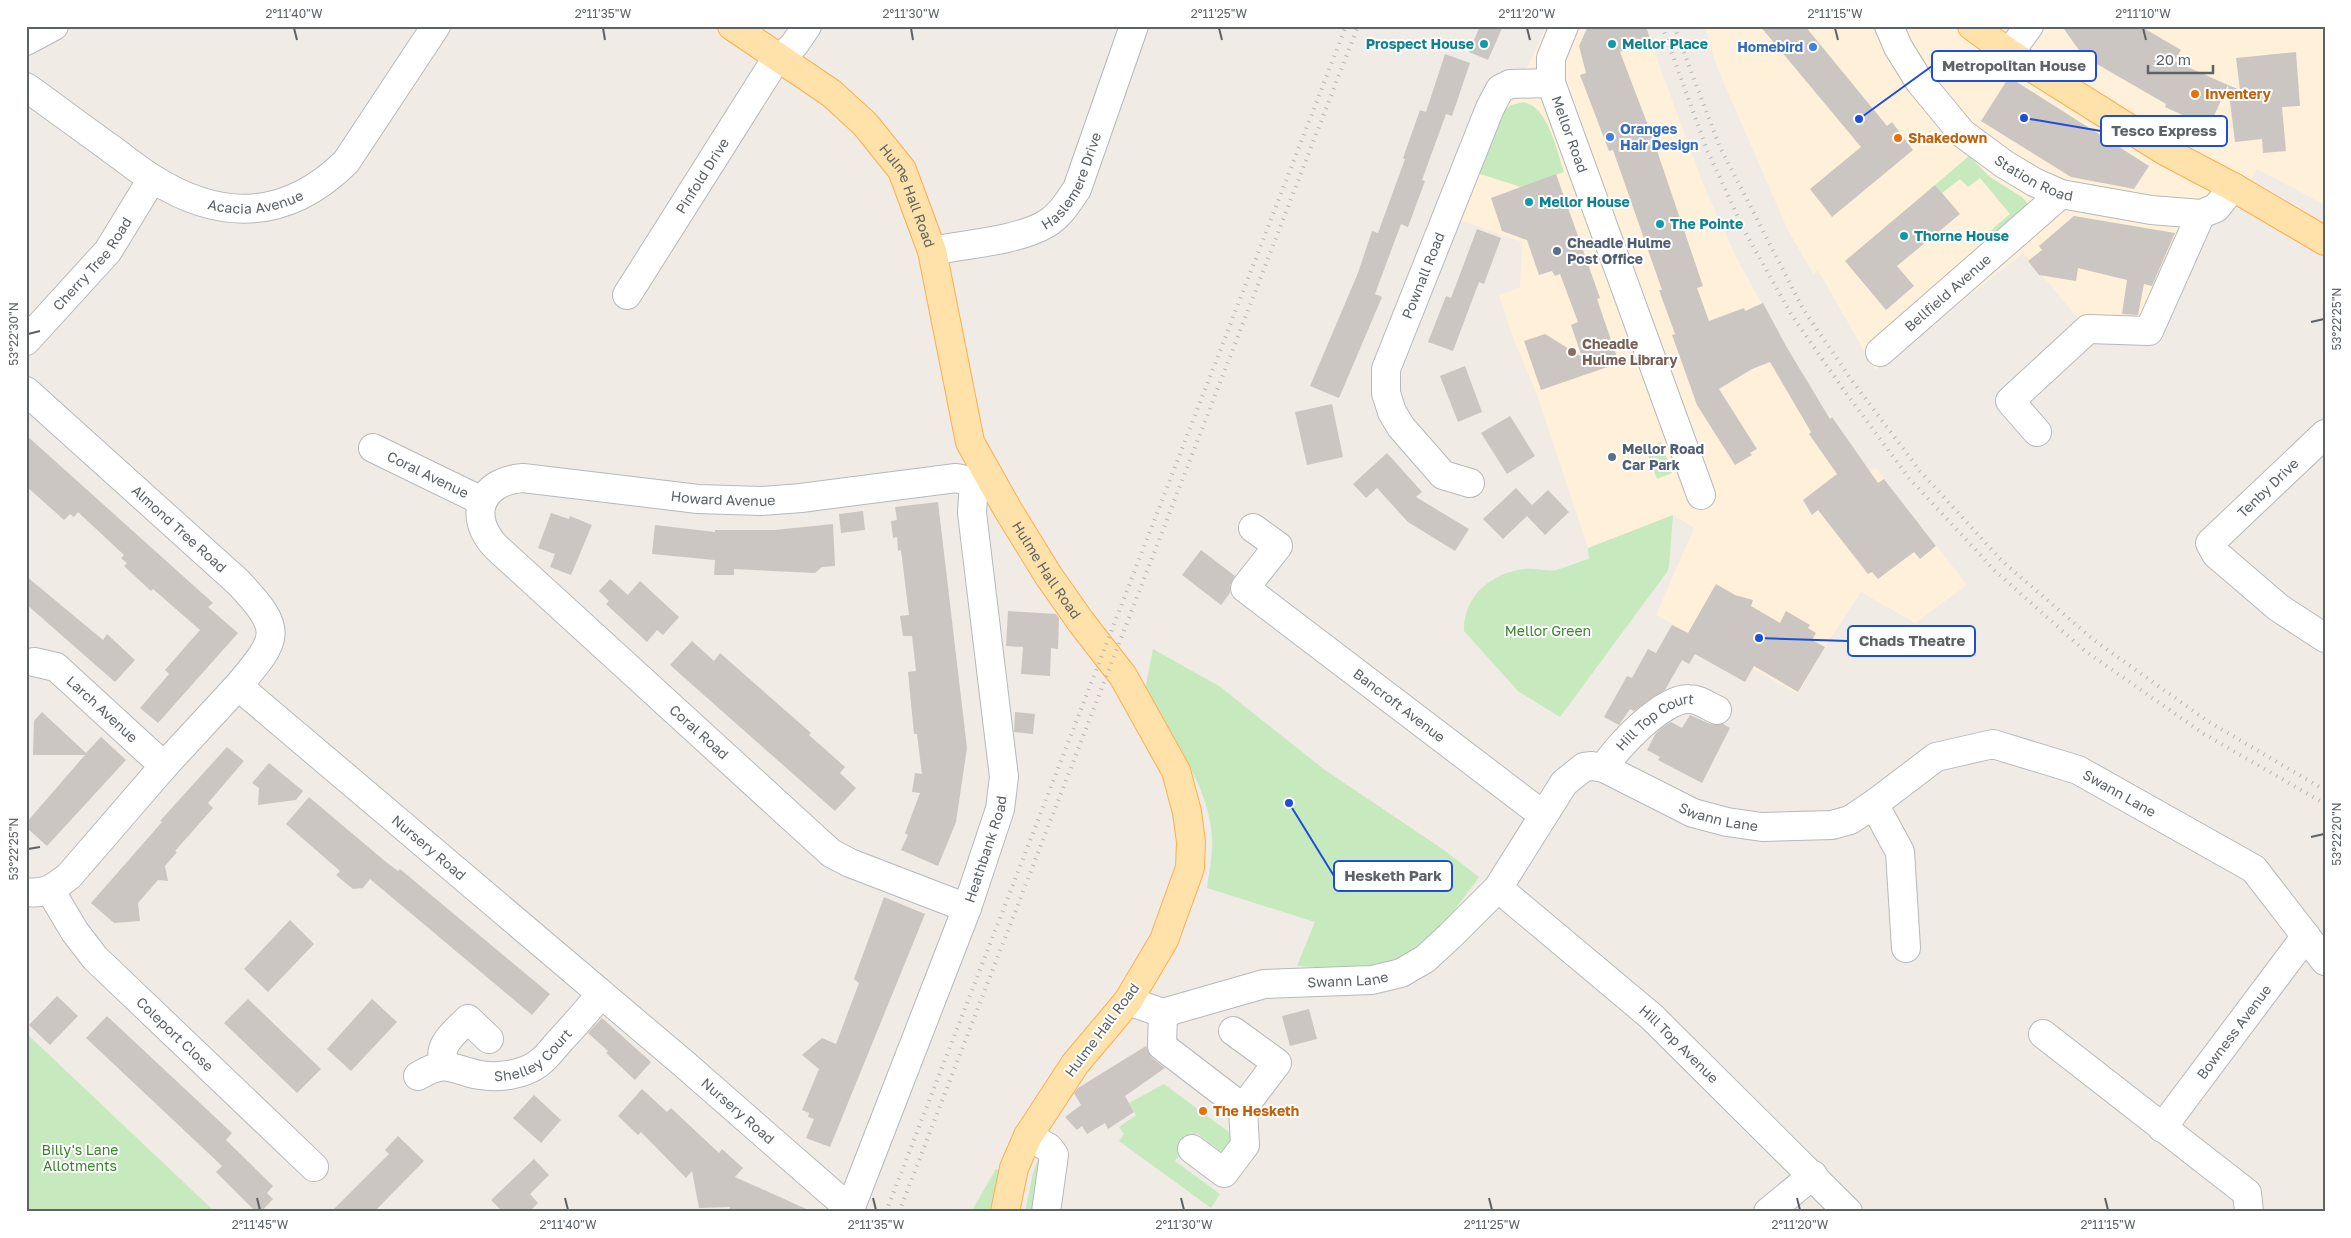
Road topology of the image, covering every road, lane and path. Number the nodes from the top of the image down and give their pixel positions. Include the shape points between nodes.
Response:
1 (54, 26) edge
2 (436, 26) edge
3 (732, 26) edge
4 (807, 26) edge
5 (1134, 26) edge
6 (1564, 26) edge
7 (1889, 26) edge
8 (1972, 26) edge
9 (2029, 26) edge
10 (26, 42) edge
11 (2009, 53) junction
12 (781, 58) junction
13 (1551, 83) junction
14 (26, 87) edge
15 (152, 179) junction
16 (2233, 187) junction
17 (2061, 194) junction
18 (2201, 214) junction
19 (2325, 241) edge
20 (932, 251) junction
21 (627, 295) dead end
22 (26, 341) edge
23 (1880, 352) dead end
24 (26, 391) edge
25 (2037, 432) dead end
26 (2325, 434) edge
27 (373, 448) dead end
28 (980, 478) junction
29 (1470, 483) dead end
30 (1701, 495) dead end
31 (482, 502) junction
32 (1253, 528) dead end
33 (2325, 638) edge
34 (34, 662) dead end
35 (238, 686) junction
36 (1717, 710) dead end
37 (164, 766) junction
38 (1604, 768) junction
39 (1874, 804) junction
40 (1543, 815) junction
41 (1498, 888) junction
42 (38, 891) edge
43 (967, 908) junction
44 (2306, 936) junction
45 (1906, 948) dead end
46 (2325, 961) edge
47 (601, 994) junction
48 (1128, 1001) junction
49 (1163, 1013) junction
50 (1233, 1031) dead end
51 (2043, 1034) dead end
52 (489, 1039) dead end
53 (447, 1066) junction
54 (418, 1076) dead end
55 (1243, 1108) junction
56 (2162, 1128) junction
57 (1028, 1136) junction
58 (1192, 1149) dead end
59 (314, 1167) dead end
60 (1813, 1175) junction
61 (850, 1210) edge
62 (1005, 1212) edge
63 (1046, 1212) edge
64 (1768, 1212) edge
65 (1848, 1212) edge
66 (2248, 1212) edge

1 - 10 street
2 - 15 street, Acacia Avenue via 346,162 328,180 306,194 284,204 239,210 199,202
3 - 12 main road, Hulme Hall Road
4 - 12 street, Pinfold Drive
5 - 20 street, Haslemere Drive via 1077,189 1062,211 1026,234
6 - 13 street, Mellor Road via 1551,58
7 - 17 street, Station Road via 1920,81 1962,133 2004,164
8 - 11 main road
9 - 11 street
11 - 16 main road via 2165,151
12 - 20 main road, Hulme Hall Road via 831,93 884,145 902,170
12 - 21 street, Pinfold Drive via 771,67
13 - 29 street, Pownall Road via 1510,84 1500,89 1386,369 1386,393 1401,427 1443,475
13 - 30 street, Mellor Road
14 - 15 street, Acacia Avenue
15 - 22 street, Cherry Tree Road via 108,251
16 - 18 street via 2216,208
16 - 19 main road
17 - 18 street, Station Road via 2151,210
17 - 23 street, Bellfield Avenue
18 - 25 street via 2148,331 2088,329 2010,400
20 - 28 main road, Hulme Hall Road
24 - 35 street, Almond Tree Road via 238,582 264,610 270,626 270,640 264,654
26 - 33 street, Tenby Drive via 2204,539 2216,554 2278,608
27 - 31 street, Coral Avenue
28 - 31 street, Howard Avenue via 956,478 801,498 725,500 523,478 501,482
28 - 43 street, Heathbank Road via 972,512 1004,784 1000,809
28 - 48 main road, Hulme Hall Road via 1123,676 1176,771 1187,812 1190,868 1164,940
31 - 43 street, Coral Road via 479,512 482,530 497,548 831,853
32 - 40 street, Bancroft Avenue via 1278,546 1245,588
34 - 37 street, Larch Avenue via 56,667
35 - 37 street
35 - 47 street, Nursery Road
36 - 38 street, Hill Top Court via 1691,699 1671,702 1623,742
37 - 42 street via 69,876
38 - 39 street, Swann Lane via 1693,813 1727,822 1762,826 1832,825 1850,820
38 - 40 street, Swann Lane via 1584,767 1573,774
39 - 44 street, Swann Lane via 1936,757 1993,744 2078,770 2254,869
39 - 45 street via 1900,852
40 - 41 street, Swann Lane
41 - 49 street, Swann Lane via 1424,959 1401,973 1372,980 1264,984
41 - 60 street, Hill Top Avenue via 1652,1017
42 - 59 street, Coleport Close via 95,958
43 - 61 street, Heathbank Road
44 - 46 street, Swann Lane
44 - 56 street, Bowness Avenue
47 - 53 street, Shelley Court via 539,1064 496,1077
47 - 61 street, Nursery Road
48 - 49 street
48 - 57 main road, Hulme Hall Road via 1075,1064
49 - 55 street via 1162,1046
50 - 55 street via 1277,1063
51 - 56 street
52 - 53 street via 468,1019 441,1052
53 - 54 street
55 - 58 street via 1245,1145 1224,1173
56 - 66 street via 2247,1194
57 - 62 main road, Hulme Hall Road via 1014,1168
57 - 63 street via 1049,1148 1054,1155
60 - 64 street
60 - 65 street, Hill Top Avenue

